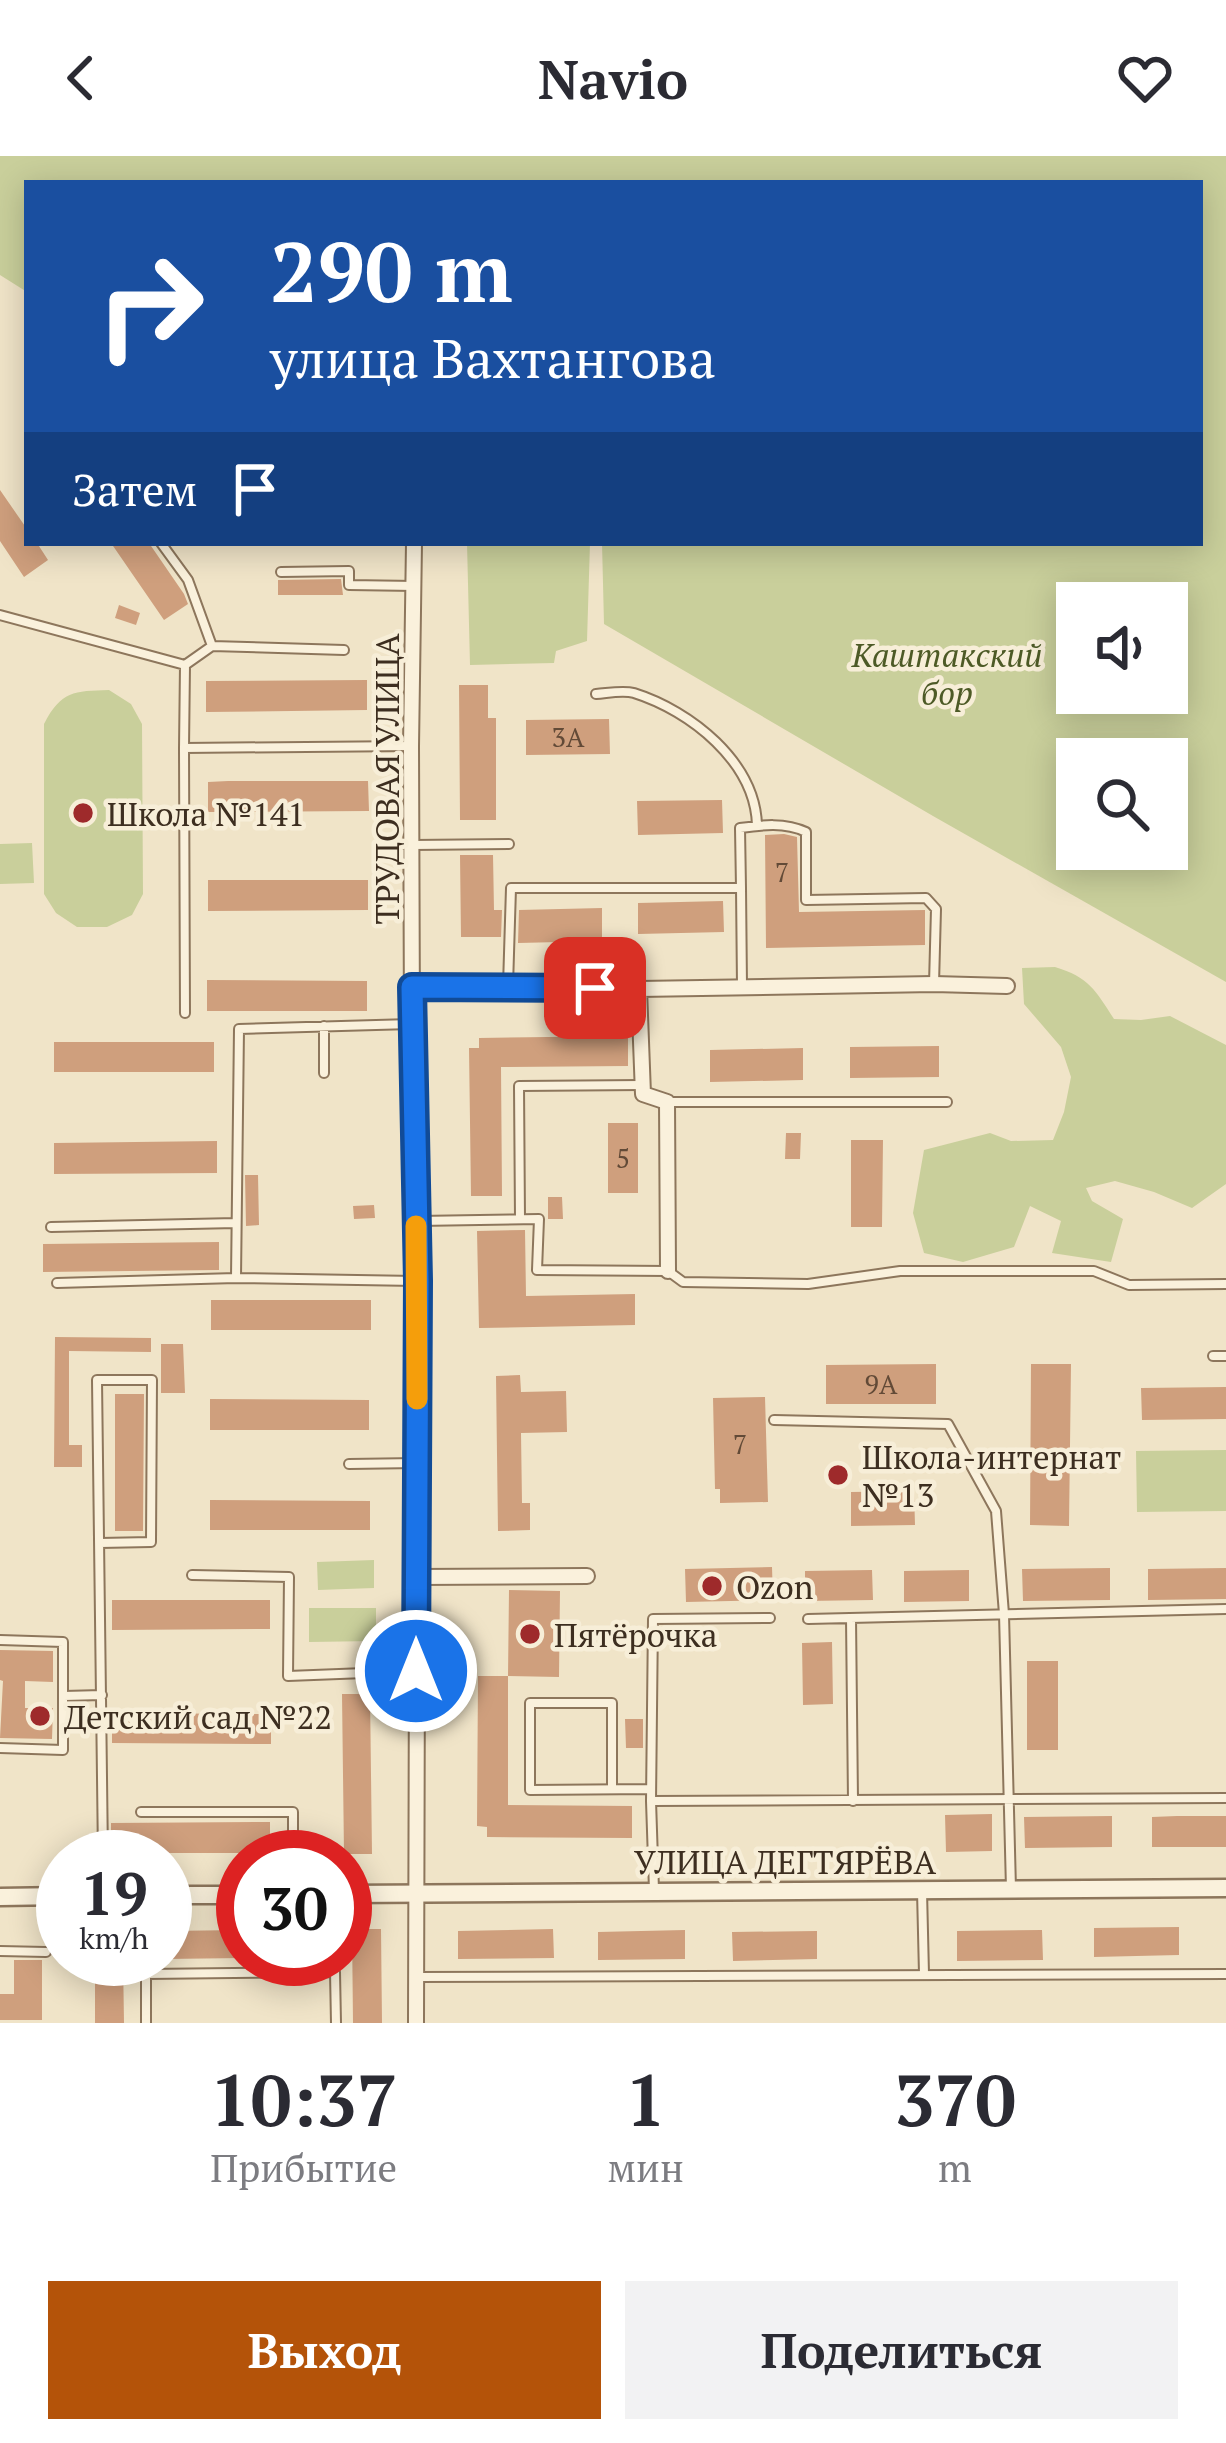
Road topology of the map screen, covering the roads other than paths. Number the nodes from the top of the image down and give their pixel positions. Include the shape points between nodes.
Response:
1 (163, 546) edge
2 (414, 546) edge
3 (280, 572) dead end
4 (415, 586) junction
5 (0, 615) edge
6 (212, 646) junction
7 (344, 650) dead end
8 (185, 665) junction
9 (596, 694) dead end
10 (411, 746) junction
11 (184, 748) junction
12 (757, 826) junction
13 (509, 844) dead end
14 (411, 845) junction
15 (741, 888) junction
16 (934, 984) junction
17 (742, 986) junction
18 (1007, 986) dead end
19 (412, 987) junction
20 (508, 988) junction
21 (639, 988) junction
22 (184, 1013) dead end
23 (412, 1024) junction
24 (324, 1026) junction
25 (324, 1073) dead end
26 (642, 1084) junction
27 (667, 1102) junction
28 (947, 1102) dead end
29 (520, 1219) junction
30 (416, 1221) junction
31 (236, 1223) junction
32 (51, 1227) dead end
33 (668, 1271) junction
34 (236, 1278) junction
35 (418, 1281) junction
36 (57, 1283) dead end
37 (1226, 1284) edge
38 (1213, 1356) dead end
39 (1226, 1356) edge
40 (774, 1420) dead end
41 (349, 1463) dead end
42 (417, 1463) junction
43 (100, 1543) junction
44 (192, 1575) dead end
45 (586, 1576) dead end
46 (417, 1577) junction
47 (1226, 1610) edge
48 (1004, 1614) junction
49 (770, 1618) dead end
50 (851, 1618) junction
51 (808, 1619) dead end
52 (0, 1640) edge
53 (416, 1671) junction
54 (102, 1695) junction
55 (64, 1696) junction
56 (0, 1748) edge
57 (612, 1790) junction
58 (651, 1790) junction
59 (1226, 1798) edge
60 (651, 1801) junction
61 (853, 1801) junction
62 (1009, 1801) junction
63 (141, 1812) dead end
64 (103, 1830) edge
65 (293, 1830) edge
66 (1226, 1888) edge
67 (922, 1890) junction
68 (1011, 1890) junction
69 (655, 1892) junction
70 (372, 1894) edge
71 (415, 1894) junction
72 (36, 1896) edge
73 (0, 1897) edge
74 (0, 1952) edge
75 (36, 1952) edge
76 (192, 1974) edge
77 (924, 1974) junction
78 (1226, 1974) edge
79 (415, 1977) junction
80 (146, 1986) edge
81 (146, 2023) edge
82 (336, 2023) edge
83 (416, 2023) edge

1 - 6 lane via 188,580
2 - 4 street, ТРУДОВАЯ УЛИЦА
3 - 4 lane via 349,571 349,585
4 - 10 street, ТРУДОВАЯ УЛИЦА
5 - 8 lane
6 - 7 lane
6 - 8 lane
8 - 11 lane
9 - 12 lane via 630,691 712,737 730,754
10 - 11 lane
10 - 14 street, ТРУДОВАЯ УЛИЦА
11 - 22 lane
12 - 15 lane via 740,828
12 - 16 lane via 806,832 806,900 926,898 936,910
13 - 14 lane
14 - 19 street, ТРУДОВАЯ УЛИЦА
15 - 17 lane
15 - 20 lane via 511,888
16 - 17 street
16 - 18 street
17 - 21 street
19 - 20 street
19 - 23 street, ТРУДОВАЯ УЛИЦА
20 - 21 street
21 - 26 street
23 - 24 lane
23 - 30 street, ТРУДОВАЯ УЛИЦА
24 - 25 lane
24 - 31 lane via 238,1029
26 - 27 street via 643,1094
26 - 29 lane via 519,1086
27 - 28 lane
27 - 33 street
29 - 30 lane
29 - 33 lane via 538,1219 537,1270
30 - 35 street, ТРУДОВАЯ УЛИЦА
31 - 32 lane
31 - 34 lane
33 - 37 lane via 683,1282 808,1284 900,1270 1094,1271 1129,1285
34 - 35 lane
34 - 36 lane
35 - 42 street, ТРУДОВАЯ УЛИЦА
38 - 39 lane
40 - 48 lane via 948,1424 996,1511
41 - 42 lane
42 - 46 street, ТРУДОВАЯ УЛИЦА
43 - 43 lane via 97,1380 152,1380 152,1542
43 - 54 lane
44 - 53 lane via 289,1577 288,1676
45 - 46 street
46 - 53 street, ТРУДОВАЯ УЛИЦА
47 - 48 lane
48 - 50 lane
48 - 62 lane
49 - 58 lane via 653,1618
50 - 51 lane
50 - 61 lane
52 - 55 lane via 63,1642
53 - 71 street, ТРУДОВАЯ УЛИЦА
54 - 55 lane
54 - 64 lane
55 - 56 lane via 63,1750
57 - 57 lane via 530,1790 530,1702 612,1702
57 - 58 lane
58 - 60 lane
59 - 62 lane
60 - 61 lane
60 - 69 lane
61 - 62 lane
62 - 68 lane
63 - 65 lane via 293,1812
66 - 68 street, УЛИЦА ДЕГТЯРЁВА
67 - 68 street, УЛИЦА ДЕГТЯРЁВА
67 - 69 street, УЛИЦА ДЕГТЯРЁВА
67 - 77 lane
69 - 71 street, УЛИЦА ДЕГТЯРЁВА
70 - 71 street, УЛИЦА ДЕГТЯРЁВА
71 - 79 street, ТРУДОВАЯ УЛИЦА
72 - 73 street
74 - 75 lane
76 - 82 lane via 335,1972
77 - 78 lane
77 - 79 lane
79 - 83 street, ТРУДОВАЯ УЛИЦА
80 - 81 lane

